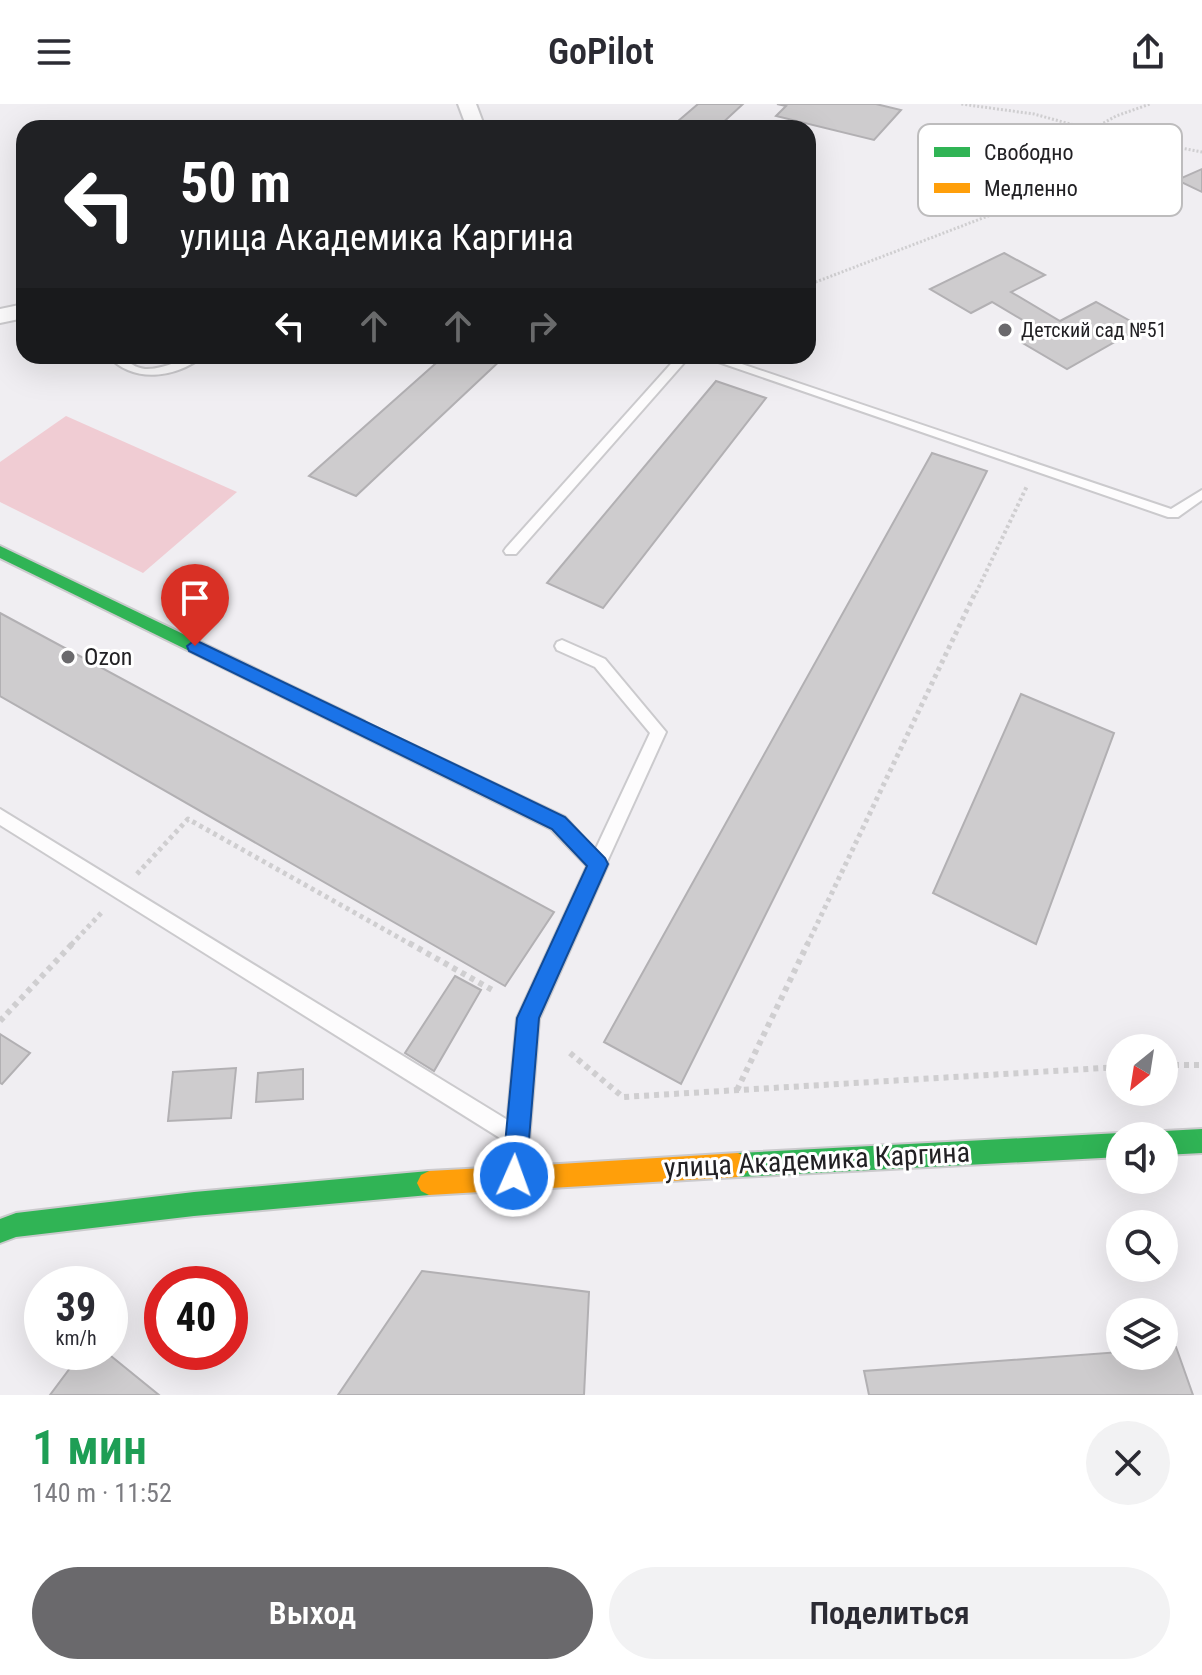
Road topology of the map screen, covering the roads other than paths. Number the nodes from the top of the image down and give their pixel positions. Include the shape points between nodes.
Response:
1 (122, 364) edge
2 (177, 364) edge
3 (677, 364) edge
4 (730, 364) edge
5 (1202, 494) edge
6 (0, 551) edge
7 (511, 551) dead end
8 (562, 646) dead end
9 (0, 816) edge
10 (598, 864) junction
11 (515, 1136) junction
12 (1202, 1141) edge
13 (1178, 1142) edge
14 (1106, 1146) edge
15 (514, 1176) junction
16 (0, 1231) edge

1 - 2 lane via 142,373
3 - 7 lane
4 - 5 lane via 1173,514
6 - 10 street via 558,823
8 - 10 lane via 600,663 658,732
9 - 11 lane
10 - 11 street via 528,1018
11 - 15 street
12 - 13 street
14 - 15 street, улица Академика Каргина
15 - 16 street, улица Академика Каргина via 194,1204

